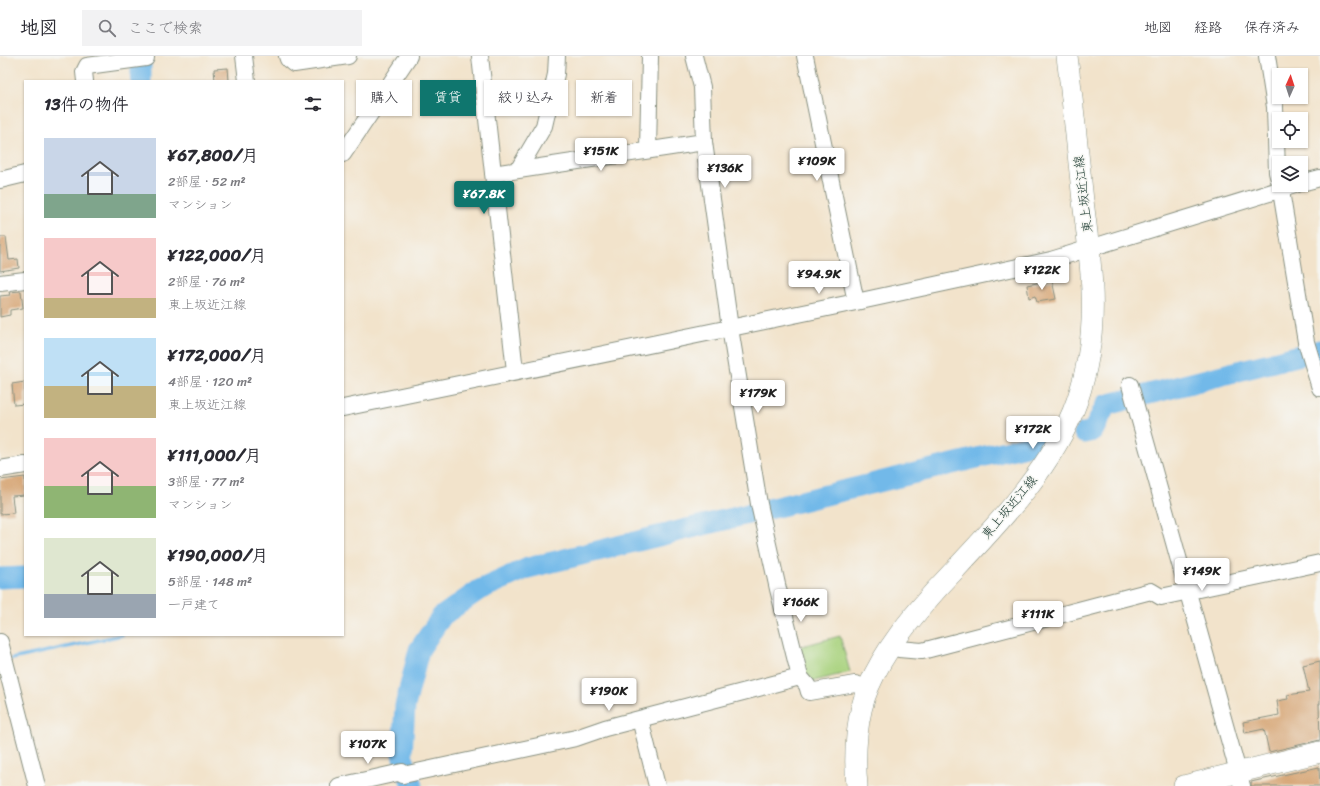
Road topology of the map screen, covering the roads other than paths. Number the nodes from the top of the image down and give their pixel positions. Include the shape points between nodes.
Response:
1 (146, 56) edge
2 (244, 56) edge
3 (287, 56) edge
4 (348, 56) edge
5 (409, 56) edge
6 (480, 56) edge
7 (557, 56) edge
8 (650, 56) edge
9 (694, 56) edge
10 (805, 56) edge
11 (1067, 56) edge
12 (1267, 56) edge
13 (85, 80) edge
14 (247, 80) edge
15 (704, 142) junction
16 (648, 150) junction
17 (344, 153) edge
18 (1277, 156) edge
19 (518, 170) junction
20 (24, 174) edge
21 (493, 174) junction
22 (1320, 178) edge
23 (0, 180) edge
24 (1308, 181) edge
25 (1272, 187) edge
26 (1280, 192) edge
27 (1089, 248) junction
28 (24, 280) edge
29 (0, 283) edge
30 (856, 302) junction
31 (730, 328) junction
32 (515, 371) junction
33 (1130, 386) dead end
34 (1320, 388) edge
35 (344, 408) edge
36 (24, 465) edge
37 (0, 469) edge
38 (1320, 563) edge
39 (1187, 592) junction
40 (0, 642) edge
41 (890, 646) junction
42 (800, 677) junction
43 (868, 688) junction
44 (640, 719) junction
45 (1320, 752) edge
46 (1240, 780) edge
47 (38, 786) edge
48 (339, 786) edge
49 (657, 786) edge
50 (857, 786) edge
51 (1184, 786) edge

1 - 13 street via 87,66 84,72
2 - 14 street
3 - 4 street via 294,64
5 - 17 street
6 - 21 street
7 - 19 street via 556,74 544,126
8 - 16 street
9 - 15 street via 702,87
10 - 30 street
11 - 27 main road, 東上坂近江線
12 - 18 street via 1275,107
15 - 16 street
15 - 31 street
16 - 19 street
19 - 21 street
20 - 23 street
21 - 32 street
22 - 24 street
25 - 27 street
26 - 34 street via 1307,345
27 - 30 street via 1051,260
27 - 41 main road, 東上坂近江線 via 1092,268 1092,335 1086,373 1064,431 1030,485 917,611
28 - 29 street
30 - 31 street
31 - 32 street
31 - 42 street via 760,511
32 - 35 street
33 - 39 street
36 - 37 street
38 - 39 street
39 - 41 street via 1161,597 1151,591 922,651
39 - 46 street
40 - 47 street
41 - 43 main road, 東上坂近江線
42 - 43 street via 809,692 855,684
42 - 44 street
43 - 50 main road, 東上坂近江線 via 855,747
44 - 48 street via 576,738
44 - 49 street
45 - 46 main road
46 - 51 main road

